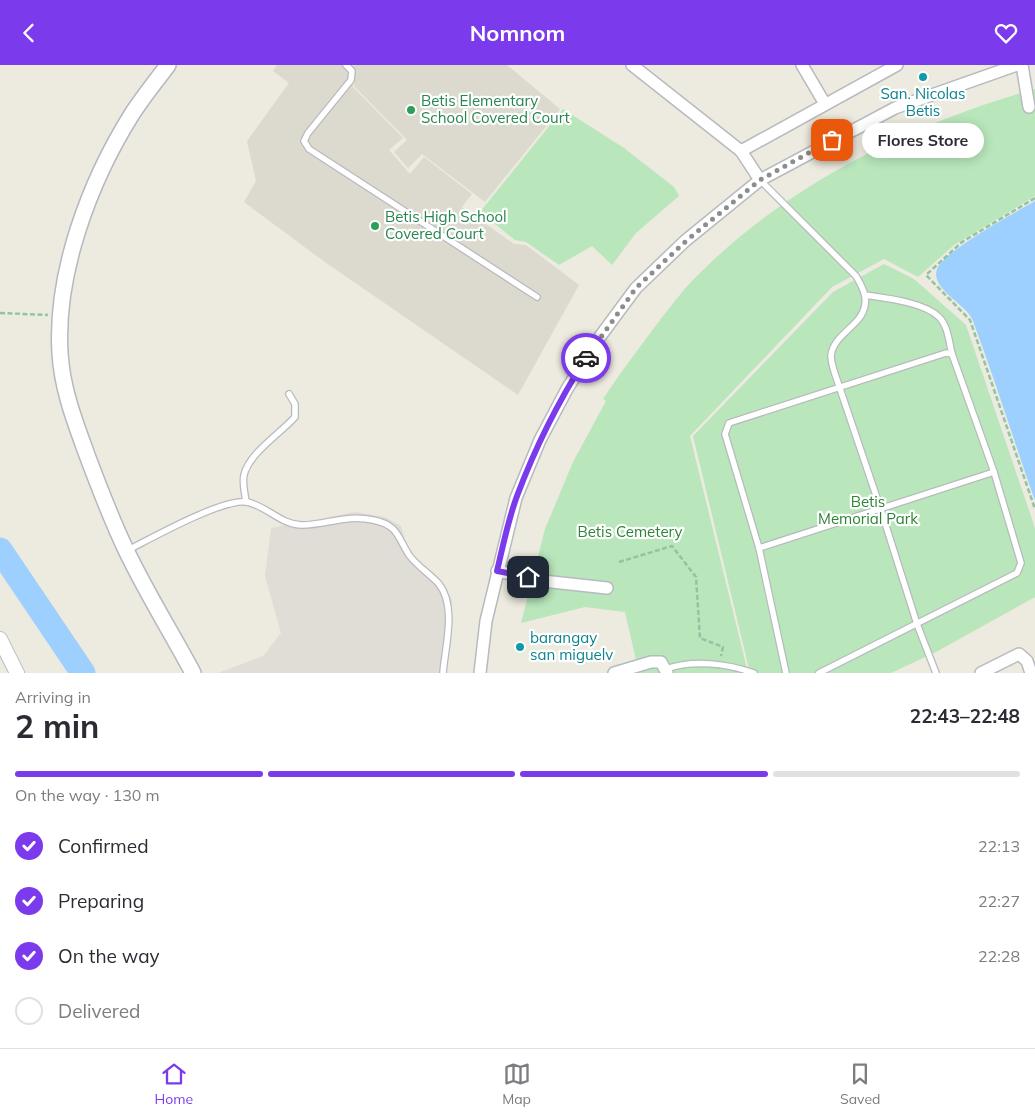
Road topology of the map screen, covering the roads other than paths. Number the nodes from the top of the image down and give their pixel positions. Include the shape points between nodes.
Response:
1 (168, 65) edge
2 (346, 65) edge
3 (632, 65) edge
4 (802, 65) edge
5 (898, 65) edge
6 (1017, 65) edge
7 (1022, 65) edge
8 (825, 104) junction
9 (1029, 107) dead end
10 (740, 151) junction
11 (760, 180) junction
12 (865, 295) junction
13 (537, 297) dead end
14 (952, 354) junction
15 (838, 388) junction
16 (290, 394) dead end
17 (994, 472) junction
18 (246, 502) junction
19 (880, 507) junction
20 (759, 548) junction
21 (126, 551) junction
22 (497, 571) junction
23 (607, 587) dead end
24 (917, 624) junction
25 (0, 639) edge
26 (667, 671) edge
27 (17, 673) edge
28 (193, 673) edge
29 (443, 673) edge
30 (480, 673) edge
31 (614, 673) edge
32 (754, 673) edge
33 (786, 673) edge
34 (819, 673) edge
35 (936, 673) edge
36 (981, 673) edge
37 (1031, 673) edge

1 - 21 main road via 132,114 87,200 73,247 60,316 60,354 68,406
2 - 13 lane via 352,71 351,80 308,133 304,141 309,149
3 - 10 street
4 - 8 street
5 - 8 street
6 - 11 street via 895,108
7 - 9 street
8 - 10 street
10 - 11 street
11 - 12 lane via 856,276
11 - 22 street via 686,241 636,288 598,339 540,440 516,498
12 - 14 lane via 911,304 934,313 946,330
12 - 15 lane via 861,315 836,343 831,355
14 - 15 lane via 946,353
14 - 17 lane
15 - 19 lane
15 - 20 lane via 729,423 726,427 725,434
16 - 18 lane via 295,404 295,417 274,435 244,473
17 - 19 lane
17 - 24 lane via 1020,568 1017,573
18 - 21 lane via 226,503
18 - 29 lane via 268,510 284,521 301,525 357,518 386,523 396,530 410,556 440,585 445,596 448,608
19 - 20 lane
19 - 24 lane
20 - 33 lane
21 - 28 main road
22 - 23 street via 543,581
22 - 30 street via 486,621
24 - 34 lane
24 - 35 lane
25 - 27 street
26 - 31 street via 661,662 651,662
26 - 32 lane via 679,665 718,665
36 - 37 street via 1019,654 1027,661

